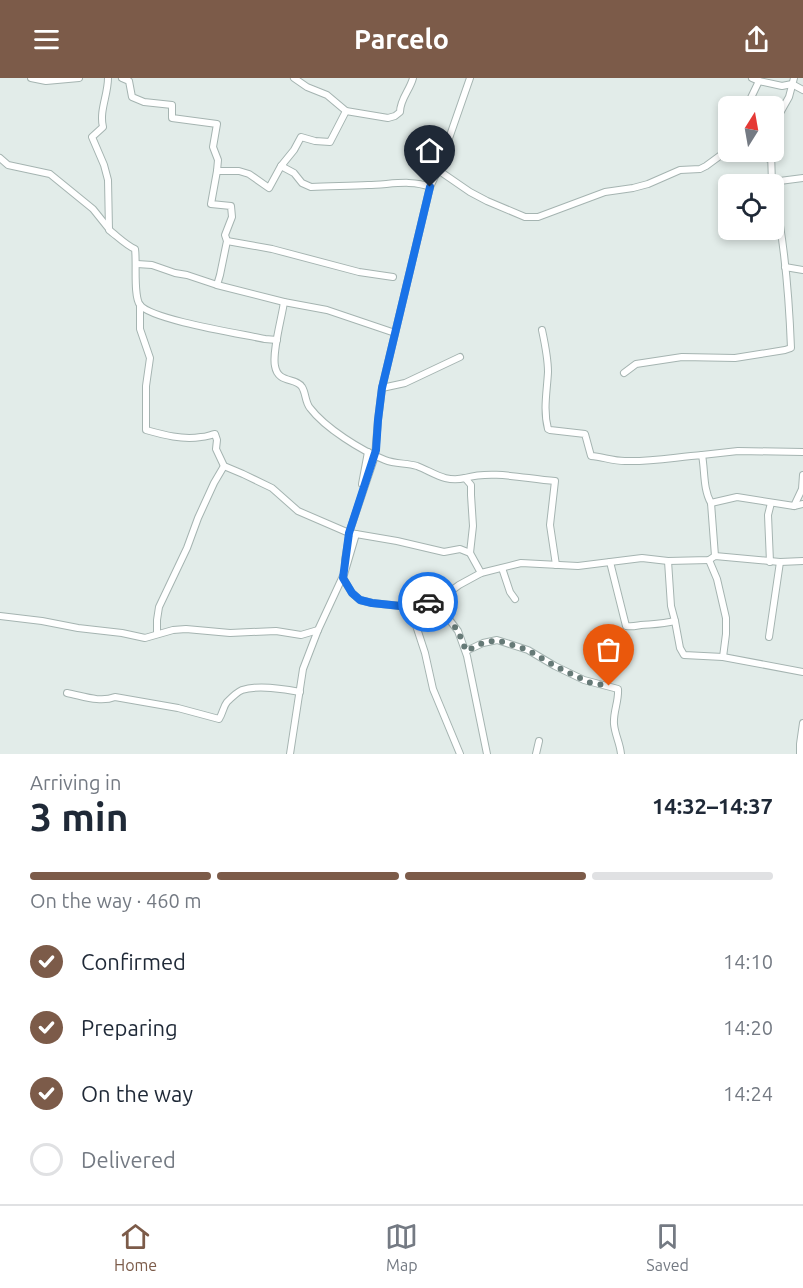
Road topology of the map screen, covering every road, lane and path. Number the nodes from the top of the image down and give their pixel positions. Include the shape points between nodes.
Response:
1 (31, 78) edge
2 (79, 78) edge
3 (108, 78) edge
4 (122, 78) edge
5 (294, 78) edge
6 (413, 78) edge
7 (470, 78) edge
8 (756, 80) edge
9 (793, 81) edge
10 (803, 90) edge
11 (750, 96) edge
12 (784, 105) edge
13 (346, 111) junction
14 (718, 157) edge
15 (0, 158) edge
16 (281, 166) junction
17 (438, 170) junction
18 (217, 171) junction
19 (803, 178) edge
20 (784, 181) edge
21 (430, 187) junction
22 (109, 230) junction
23 (782, 240) edge
24 (227, 241) junction
25 (136, 264) junction
26 (785, 267) junction
27 (803, 270) edge
28 (393, 277) dead end
29 (217, 285) junction
30 (285, 302) junction
31 (140, 304) junction
32 (542, 330) dead end
33 (395, 333) junction
34 (277, 340) junction
35 (460, 357) dead end
36 (624, 373) dead end
37 (382, 388) junction
38 (368, 452) junction
39 (803, 452) edge
40 (702, 455) junction
41 (375, 456) junction
42 (224, 466) junction
43 (803, 475) edge
44 (465, 478) junction
45 (711, 503) junction
46 (771, 503) junction
47 (803, 504) edge
48 (794, 506) junction
49 (352, 533) junction
50 (470, 553) junction
51 (716, 556) junction
52 (709, 560) junction
53 (668, 561) junction
54 (803, 561) edge
55 (610, 562) junction
56 (770, 562) junction
57 (780, 562) junction
58 (556, 565) junction
59 (502, 568) junction
60 (482, 573) junction
61 (343, 578) junction
62 (515, 599) dead end
63 (439, 600) junction
64 (410, 607) junction
65 (0, 616) edge
66 (675, 621) junction
67 (318, 630) junction
68 (157, 634) junction
69 (769, 637) dead end
70 (466, 651) junction
71 (723, 657) junction
72 (803, 672) edge
73 (300, 692) junction
74 (67, 693) dead end
75 (803, 723) edge
76 (539, 741) dead end
77 (290, 754) edge
78 (460, 754) edge
79 (487, 754) edge
80 (536, 754) edge
81 (621, 754) edge
82 (800, 754) edge

1 - 2 street
3 - 22 street via 103,127 92,137 108,180
4 - 18 street via 129,81 132,97 172,105 172,118 217,123 213,147
5 - 13 street via 327,95
6 - 13 street via 395,116
7 - 17 street
8 - 9 street via 782,86
8 - 11 street
9 - 10 street
9 - 12 street
13 - 16 street via 330,142 301,137
14 - 17 street via 699,169 680,170 648,184 605,192 538,217 525,217 487,201
15 - 22 street via 8,165 50,174 93,209
16 - 18 street via 269,188 249,174
16 - 21 street via 311,187 395,183
17 - 21 street
18 - 24 street via 211,204 231,206
19 - 20 street
21 - 33 street
22 - 25 street via 135,249
23 - 26 street
24 - 28 street
24 - 29 street
25 - 29 street via 152,265
25 - 31 street
26 - 27 street
26 - 36 street via 791,348 735,358 682,357 636,364
29 - 30 street
30 - 33 street via 327,310
30 - 34 street
31 - 34 street via 168,319
31 - 42 street via 140,329 150,358 146,430 188,439 215,434 216,449
32 - 40 street via 548,369 548,429 585,434 591,456 612,460
33 - 37 street
34 - 38 street via 274,365 278,374 302,386 308,407
35 - 37 street via 405,383
37 - 41 street
38 - 41 street
38 - 49 street
39 - 40 street
40 - 45 street
41 - 44 street via 417,466 438,476
41 - 49 street
42 - 49 street via 272,488 298,511
42 - 68 street via 159,607
43 - 48 street
44 - 50 street via 471,485
44 - 58 street via 500,475 555,481 550,525
45 - 46 street via 737,497
45 - 51 street
46 - 48 street
46 - 56 street
47 - 48 street
49 - 50 street via 444,552 460,549
49 - 61 street
50 - 60 street
51 - 52 street
51 - 56 street
52 - 53 street
52 - 71 street via 726,618
53 - 55 street via 642,558
53 - 66 street
54 - 57 street
55 - 58 street
55 - 66 street via 626,626
56 - 57 street
57 - 69 street
58 - 59 street via 522,563
59 - 60 street
59 - 62 street
60 - 63 street
61 - 64 street via 360,600
61 - 67 street
63 - 64 street
63 - 70 street
64 - 78 street via 433,689
65 - 68 street via 145,638
66 - 71 street via 684,656
67 - 68 street via 301,636 276,631 230,633 186,629
67 - 73 street via 303,669
70 - 79 street
70 - 81 street via 497,640 528,650 584,680 618,689 614,722
71 - 72 street
73 - 74 street via 241,690 229,700 219,719 116,697 108,700
73 - 77 street
75 - 82 street
76 - 80 street

